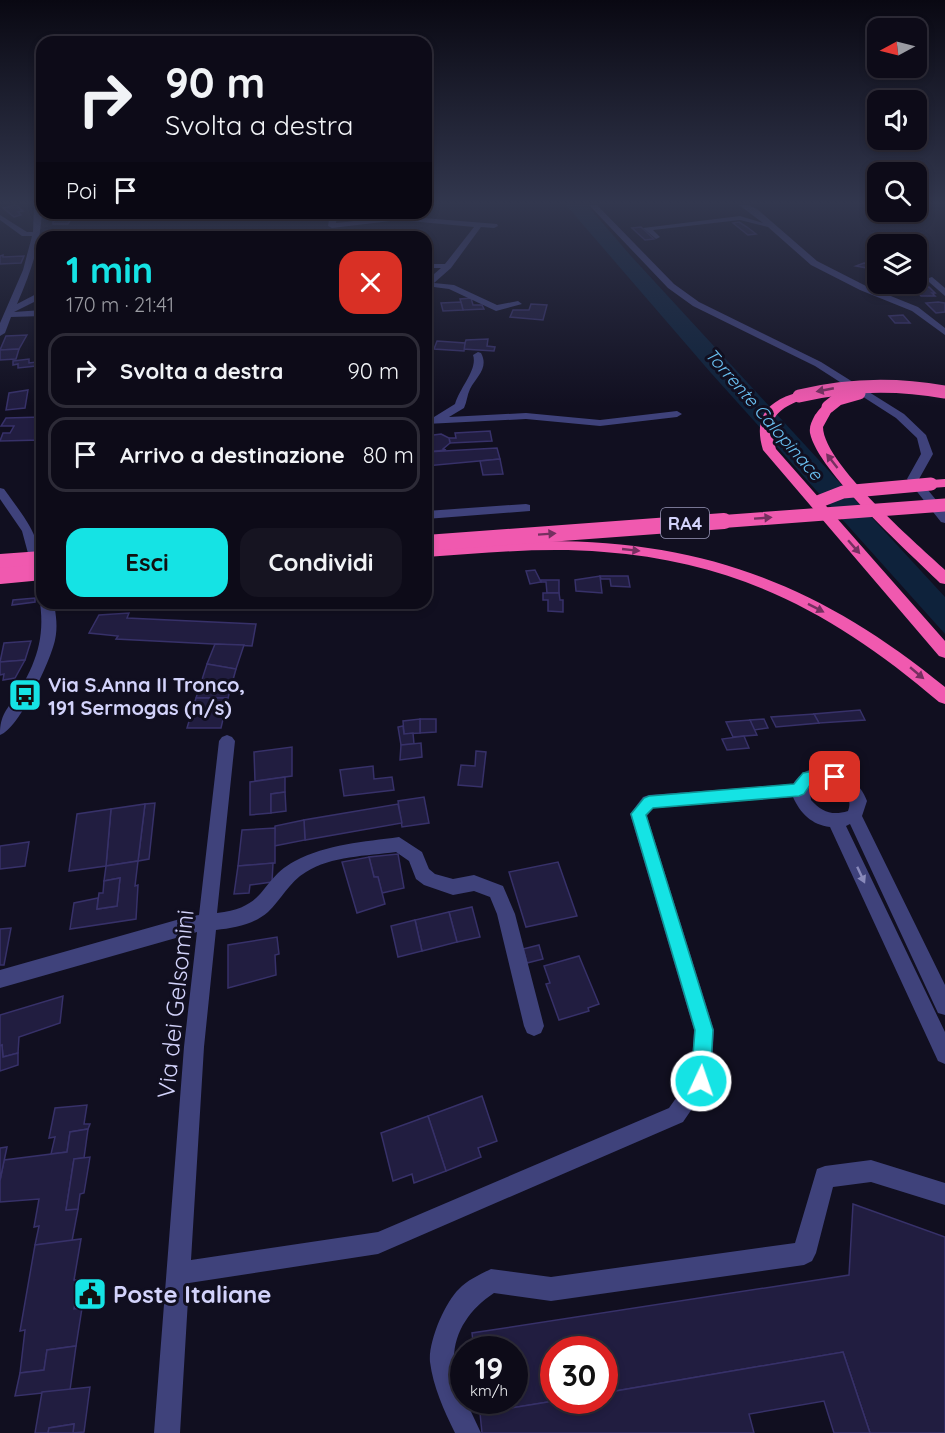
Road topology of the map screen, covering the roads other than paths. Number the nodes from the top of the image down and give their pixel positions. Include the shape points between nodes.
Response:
1 (23, 272) edge
2 (657, 272) edge
3 (831, 272) edge
4 (932, 280) dead end
5 (432, 285) edge
6 (945, 293) edge
7 (36, 297) edge
8 (518, 304) dead end
9 (9, 312) junction
10 (36, 313) edge
11 (945, 332) edge
12 (0, 333) edge
13 (478, 355) dead end
14 (945, 392) edge
15 (945, 398) edge
16 (677, 414) dead end
17 (432, 420) edge
18 (432, 421) edge
19 (0, 491) edge
20 (941, 492) edge
21 (526, 508) dead end
22 (432, 515) edge
23 (945, 519) edge
24 (432, 530) edge
25 (34, 540) edge
26 (432, 542) edge
27 (432, 552) edge
28 (36, 559) edge
29 (0, 562) edge
30 (36, 573) edge
31 (0, 576) edge
32 (945, 579) edge
33 (48, 609) edge
34 (945, 651) edge
35 (945, 697) edge
36 (0, 729) edge
37 (227, 741) dead end
38 (799, 790) junction
39 (845, 819) junction
40 (209, 922) junction
41 (0, 980) edge
42 (945, 1006) edge
43 (534, 1026) dead end
44 (945, 1054) edge
45 (945, 1194) edge
46 (179, 1273) junction
47 (167, 1433) edge
48 (468, 1433) edge

1 - 9 street
2 - 23 street via 696,304 818,364 900,416 922,437 927,454 912,479
3 - 11 street via 915,309
4 - 6 street
5 - 8 street via 451,287 496,308
7 - 9 street
9 - 10 street
9 - 12 street
13 - 17 street via 480,367 460,406 447,416
14 -> 34 highway, bridge via 915,385 866,384 799,396 776,406 765,422 770,450
32 -> 15 highway, bridge via 839,471 822,450 816,432 818,419 838,399 875,390
16 - 18 street via 600,423 526,416
19 - 25 street
20 - 24 highway, RA4
26 -> 20 highway, RA4, bridge
21 - 22 street
27 -> 35 highway via 603,547 701,563 788,593 844,621
28 - 29 highway, bridge
30 - 31 highway, bridge
33 - 36 street via 50,627 43,658 13,714
37 - 40 street, Via dei Gelsomini
38 - 39 street via 804,806 812,814 822,819
38 - 39 street via 808,777 835,777 852,788 859,803
38 - 46 street via 649,802 638,814 704,1030 701,1081 676,1115 378,1243
39 - 42 street
39 -> 44 street
40 - 41 street
40 - 43 street via 229,922 250,914 298,867 323,856 399,844 416,856 422,874 430,880 453,887 474,883 497,892
40 - 46 street, Via dei Gelsomini via 194,1047
45 - 48 street via 871,1171 825,1177 804,1253 551,1289 491,1281 467,1297 449,1326 442,1360 454,1403
46 - 47 street, Via dei Gelsomini

